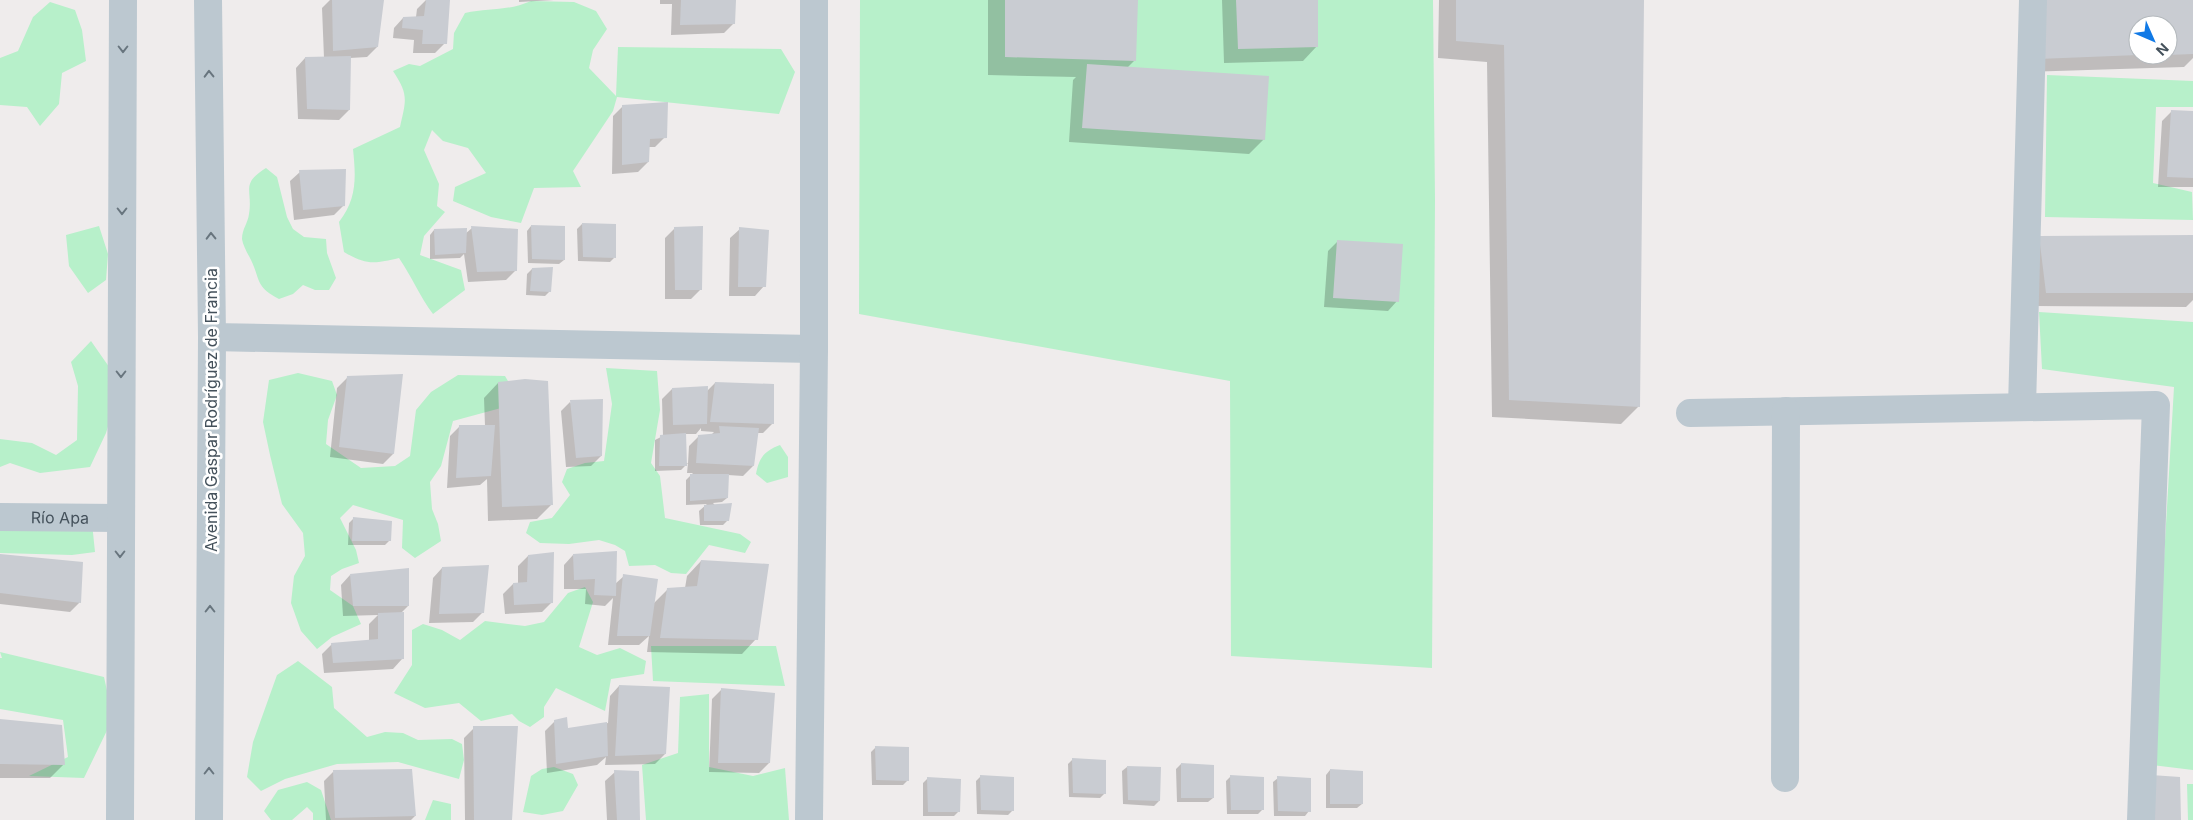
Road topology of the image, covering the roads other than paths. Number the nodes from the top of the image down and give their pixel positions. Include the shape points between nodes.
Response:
1 (123, 0) edge
2 (208, 0) edge
3 (814, 0) edge
4 (2033, 0) edge
5 (212, 336) junction
6 (814, 349) junction
7 (2022, 407) junction
8 (1786, 411) junction
9 (1690, 413) dead end
10 (0, 517) edge
11 (120, 518) junction
12 (1785, 778) dead end
13 (120, 820) edge
14 (209, 820) edge
15 (809, 820) edge
16 (2141, 820) edge

1 -> 11 street
5 -> 2 street, Avenida Gaspar Rodríguez de Francia
3 - 6 street
4 - 7 street
5 - 6 street
14 -> 5 street, Avenida Gaspar Rodríguez de Francia
6 - 15 street
7 - 8 street
7 - 16 street via 2156,405
8 - 9 street
8 - 12 street
10 - 11 street, Río Apa
11 -> 13 street

